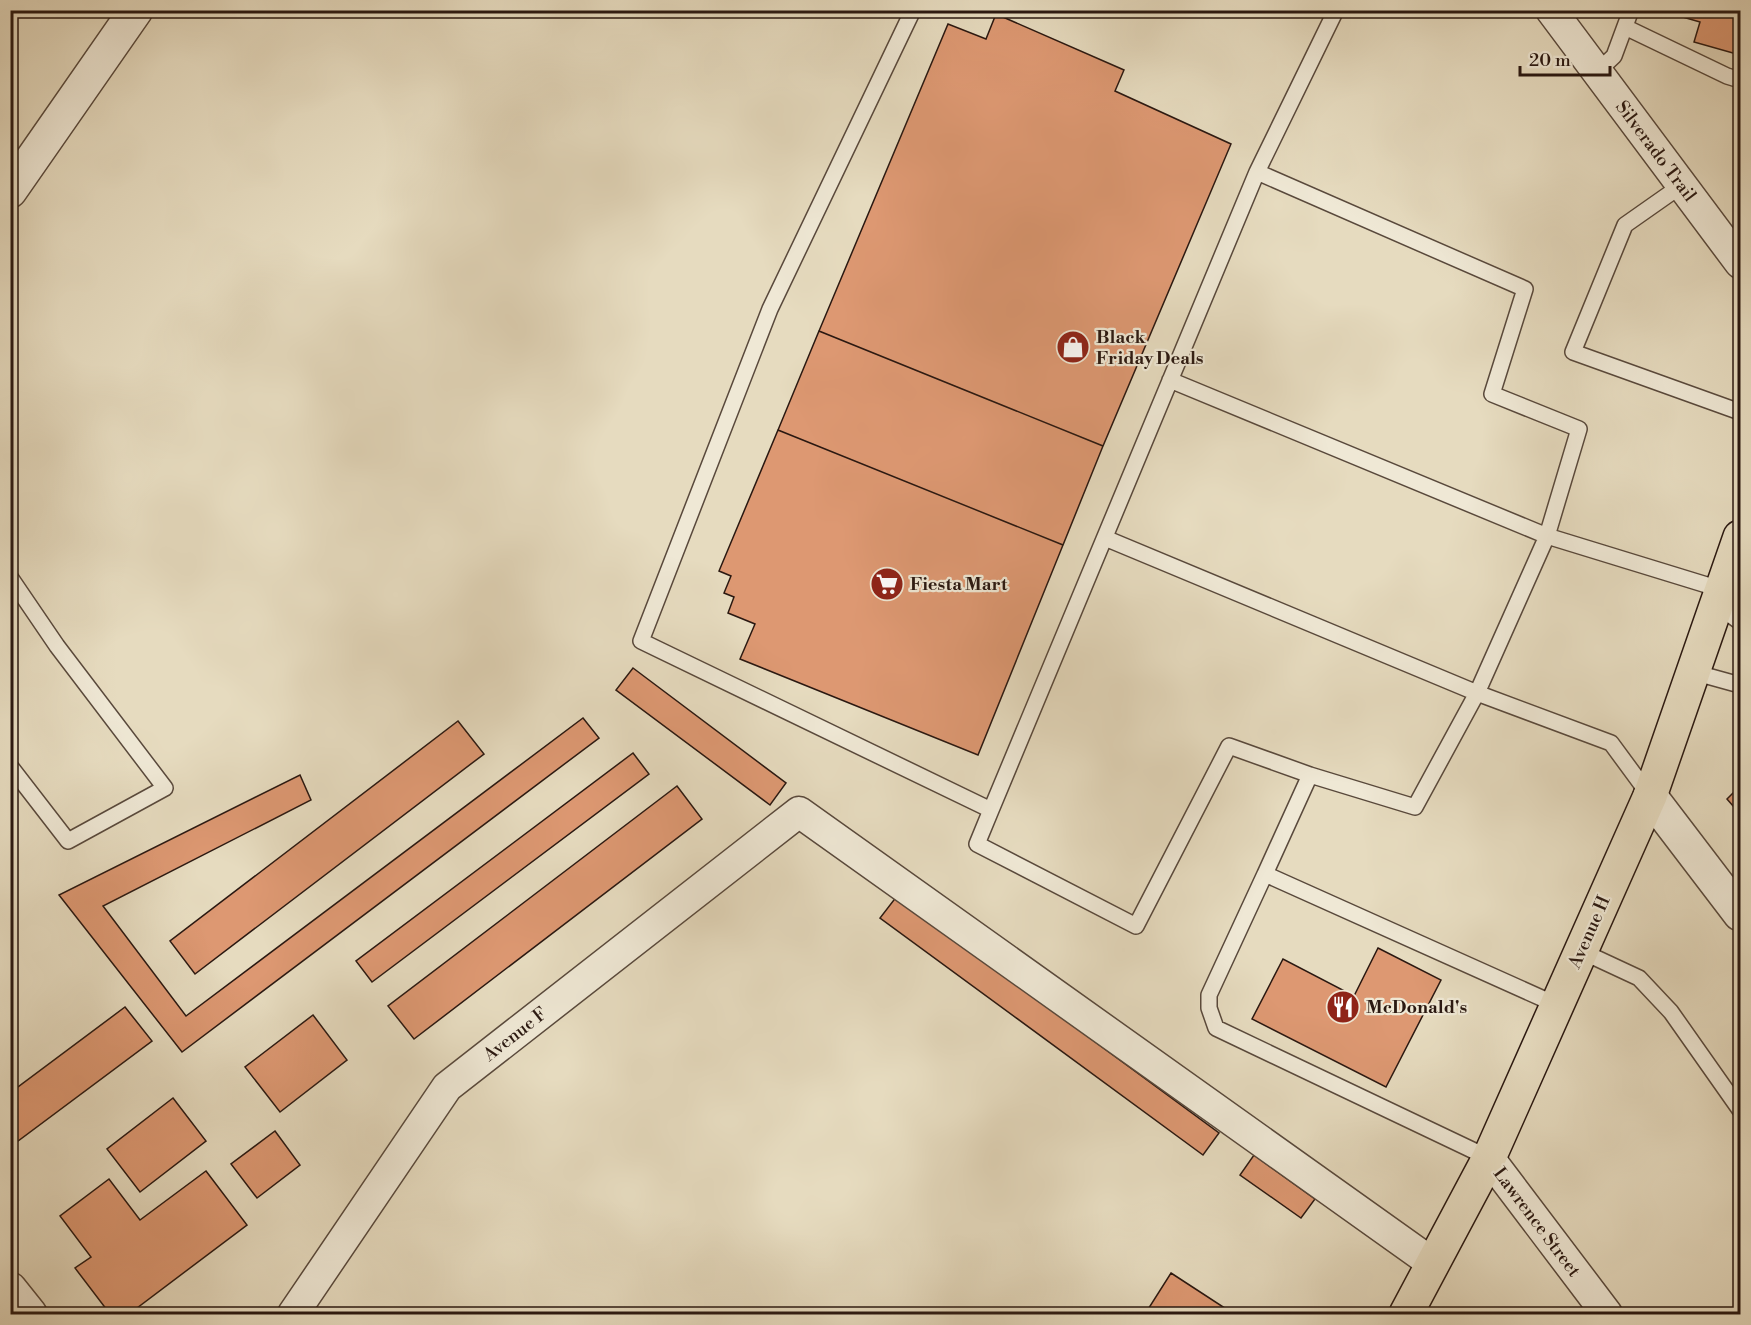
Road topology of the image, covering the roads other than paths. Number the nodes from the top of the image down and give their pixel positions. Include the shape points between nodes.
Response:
1 (136, 10) edge
2 (913, 10) edge
3 (1336, 10) edge
4 (1551, 10) edge
5 (1631, 10) edge
6 (1624, 27) junction
7 (1597, 72) junction
8 (1740, 80) edge
9 (1257, 172) junction
10 (1682, 185) junction
11 (10, 191) edge
12 (1740, 263) edge
13 (1170, 380) junction
14 (1740, 411) edge
15 (1547, 536) junction
16 (1740, 537) edge
17 (1105, 538) junction
18 (10, 577) edge
19 (1727, 606) edge
20 (1693, 672) junction
21 (1740, 685) edge
22 (1477, 693) junction
23 (10, 766) edge
24 (1310, 775) junction
25 (1650, 796) junction
26 (991, 810) junction
27 (1265, 874) junction
28 (1740, 914) edge
29 (1581, 951) junction
30 (1557, 1005) junction
31 (1740, 1110) edge
32 (1489, 1158) junction
33 (1432, 1263) junction
34 (10, 1289) edge
35 (30, 1314) edge
36 (293, 1314) edge
37 (1406, 1314) edge
38 (1607, 1314) edge

1 - 11 street
2 - 26 lane via 770,309 641,641
3 - 9 lane
4 - 7 street, Silverado Trail
5 - 6 lane
6 - 7 lane via 1614,56
6 - 8 lane
7 - 10 street, Silverado Trail
9 - 13 lane
9 - 15 lane via 1525,289 1492,394 1579,429
10 - 12 street, Silverado Trail
10 - 14 lane via 1625,225 1573,351
13 - 15 lane
13 - 17 lane
15 - 19 lane
15 - 22 lane
16 - 19 main road, Avenue H
17 - 22 lane
17 - 26 lane
18 - 23 lane via 165,788 68,841
19 - 20 main road, Avenue H
20 - 21 lane
20 - 25 main road, Avenue H
22 - 24 lane via 1415,807
22 - 25 lane via 1611,744
24 - 26 lane via 1229,746 1136,926 977,844
24 - 27 lane
25 - 28 street
25 - 29 main road, Avenue H
27 - 30 lane
27 - 32 lane via 1209,995 1216,1028
29 - 30 main road, Avenue H
29 - 31 lane via 1639,978 1671,1012
30 - 32 main road, Avenue H
32 - 33 main road, Avenue H
32 - 38 street, Lawrence Street
33 - 36 street, Avenue F via 800,812 447,1087
33 - 37 main road, Avenue H
34 - 35 street

